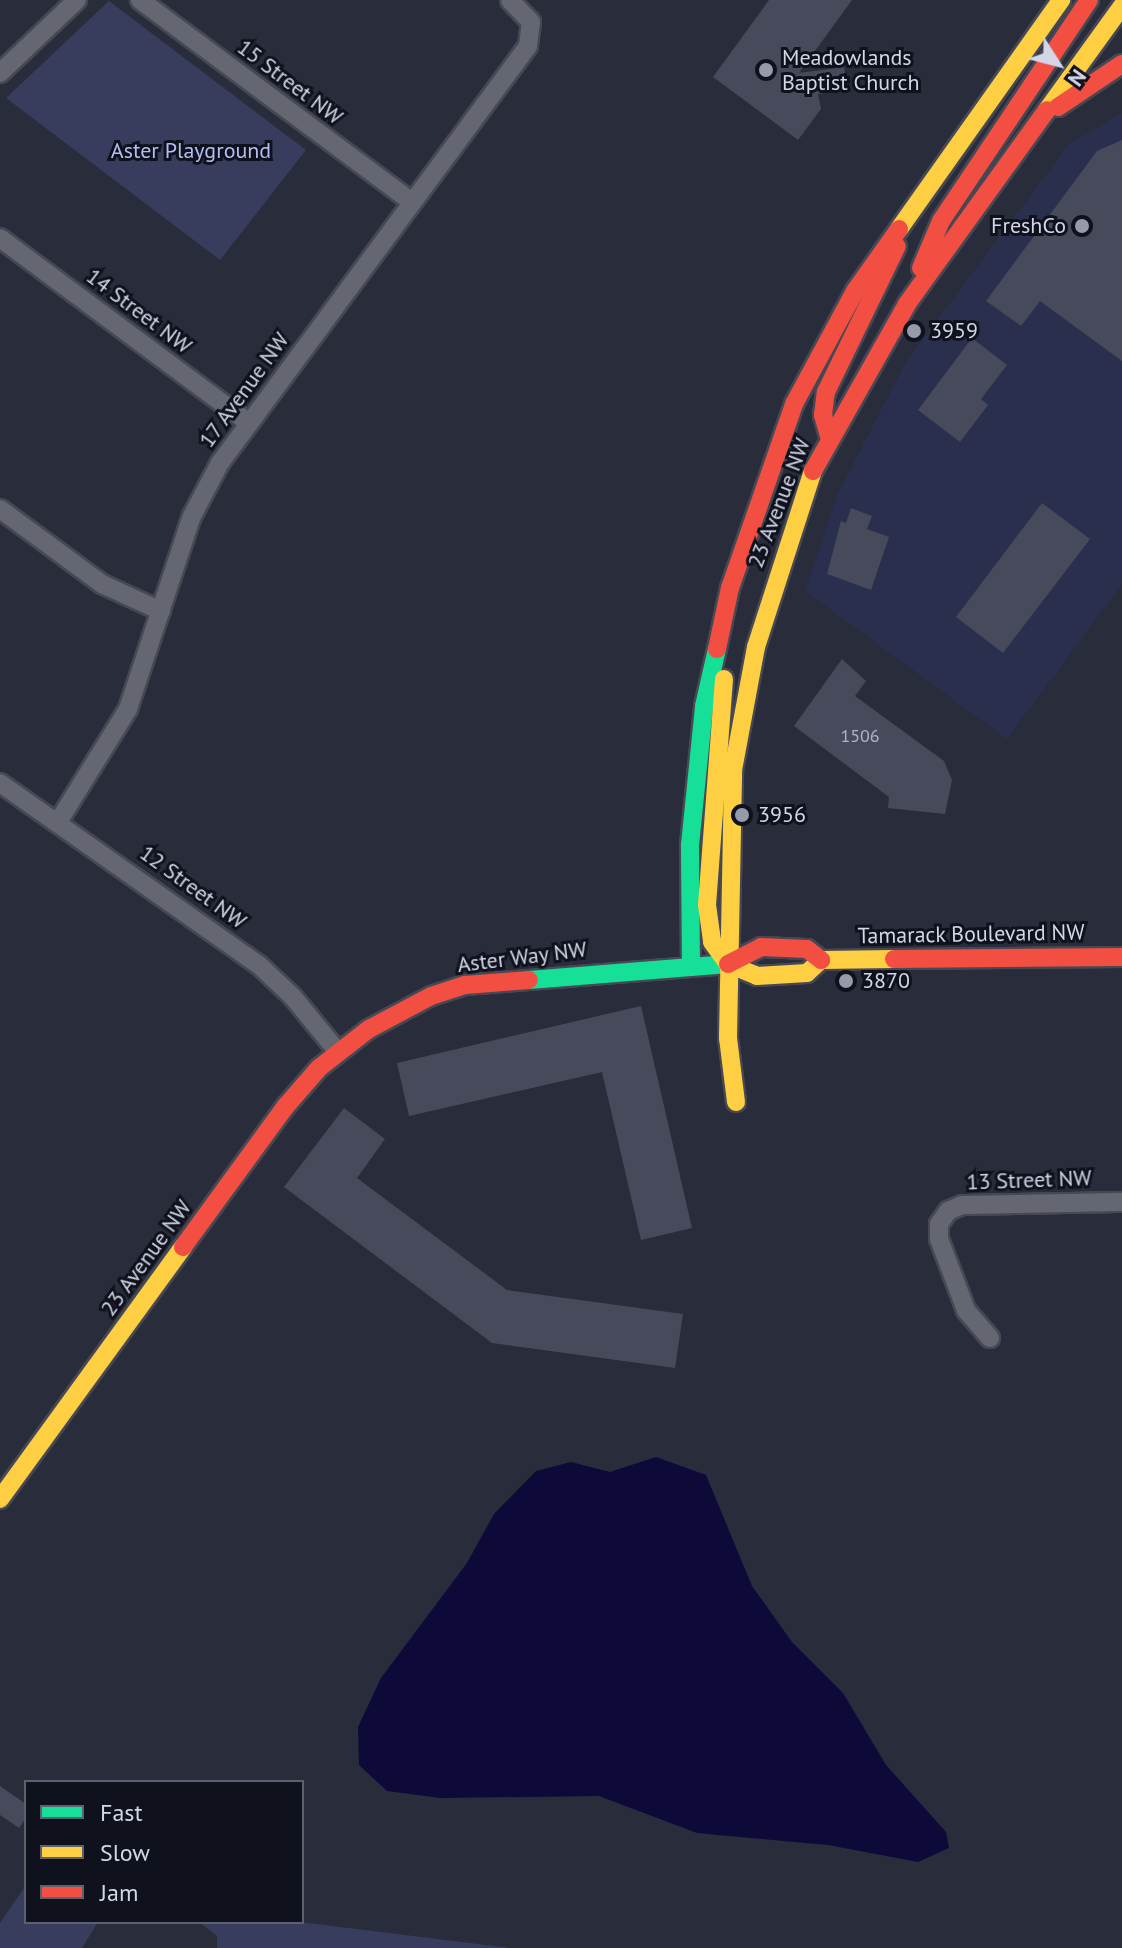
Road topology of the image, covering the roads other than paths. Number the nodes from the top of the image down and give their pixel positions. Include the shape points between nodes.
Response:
1 (77, 0) edge
2 (140, 0) edge
3 (510, 0) edge
4 (1041, 0) edge
5 (1061, 0) edge
6 (1089, 0) edge
7 (1122, 6) edge
8 (1042, 25) junction
9 (1122, 64) edge
10 (0, 73) edge
11 (1037, 123) junction
12 (919, 196) junction
13 (412, 202) junction
14 (0, 238) edge
15 (907, 304) junction
16 (249, 423) junction
17 (829, 436) junction
18 (0, 509) edge
19 (737, 564) junction
20 (161, 611) junction
21 (0, 783) edge
22 (58, 822) junction
23 (1122, 957) edge
24 (821, 960) junction
25 (728, 964) junction
26 (691, 967) junction
27 (338, 1052) junction
28 (736, 1102) dead end
29 (1122, 1202) edge
30 (990, 1338) dead end
31 (0, 1499) edge

1 - 10 street
2 - 13 street, 15 Street NW
3 - 13 street, 17 Avenue NW via 531,22 528,46
4 - 8 main road
5 - 8 main road, 23 Avenue NW
6 - 15 main road via 941,221
7 - 11 main road, 23 Avenue NW
8 - 12 main road, 23 Avenue NW
9 - 11 main road
11 - 15 main road, 23 Avenue NW
12 - 17 main road via 826,392 823,415
12 - 19 main road, 23 Avenue NW via 855,291 794,404
13 - 16 street, 17 Avenue NW
14 - 16 street, 14 Street NW
15 - 17 main road, 23 Avenue NW
16 - 20 street, 17 Avenue NW via 200,500
17 - 25 main road, 23 Avenue NW via 786,543 746,695 728,824
18 - 20 street via 102,584
19 - 25 main road via 707,866 712,942
19 - 26 main road, 23 Avenue NW via 704,706 696,769
20 - 22 street, 17 Avenue NW via 128,709
21 - 22 street, 12 Street NW
22 - 27 street, 12 Street NW via 259,965
23 - 24 main road, Tamarack Boulevard NW
24 - 25 main road, Tamarack Boulevard NW via 807,973 757,976
24 - 25 main road, Tamarack Boulevard NW via 807,949 761,947
25 - 26 main road, Aster Way NW
25 - 28 main road, 23 Avenue NW via 728,1038
26 - 27 main road, Aster Way NW via 465,985 407,1006
27 - 31 main road, 23 Avenue NW via 286,1106
29 - 30 street, 13 Street NW via 962,1205 942,1217 939,1239 966,1310

